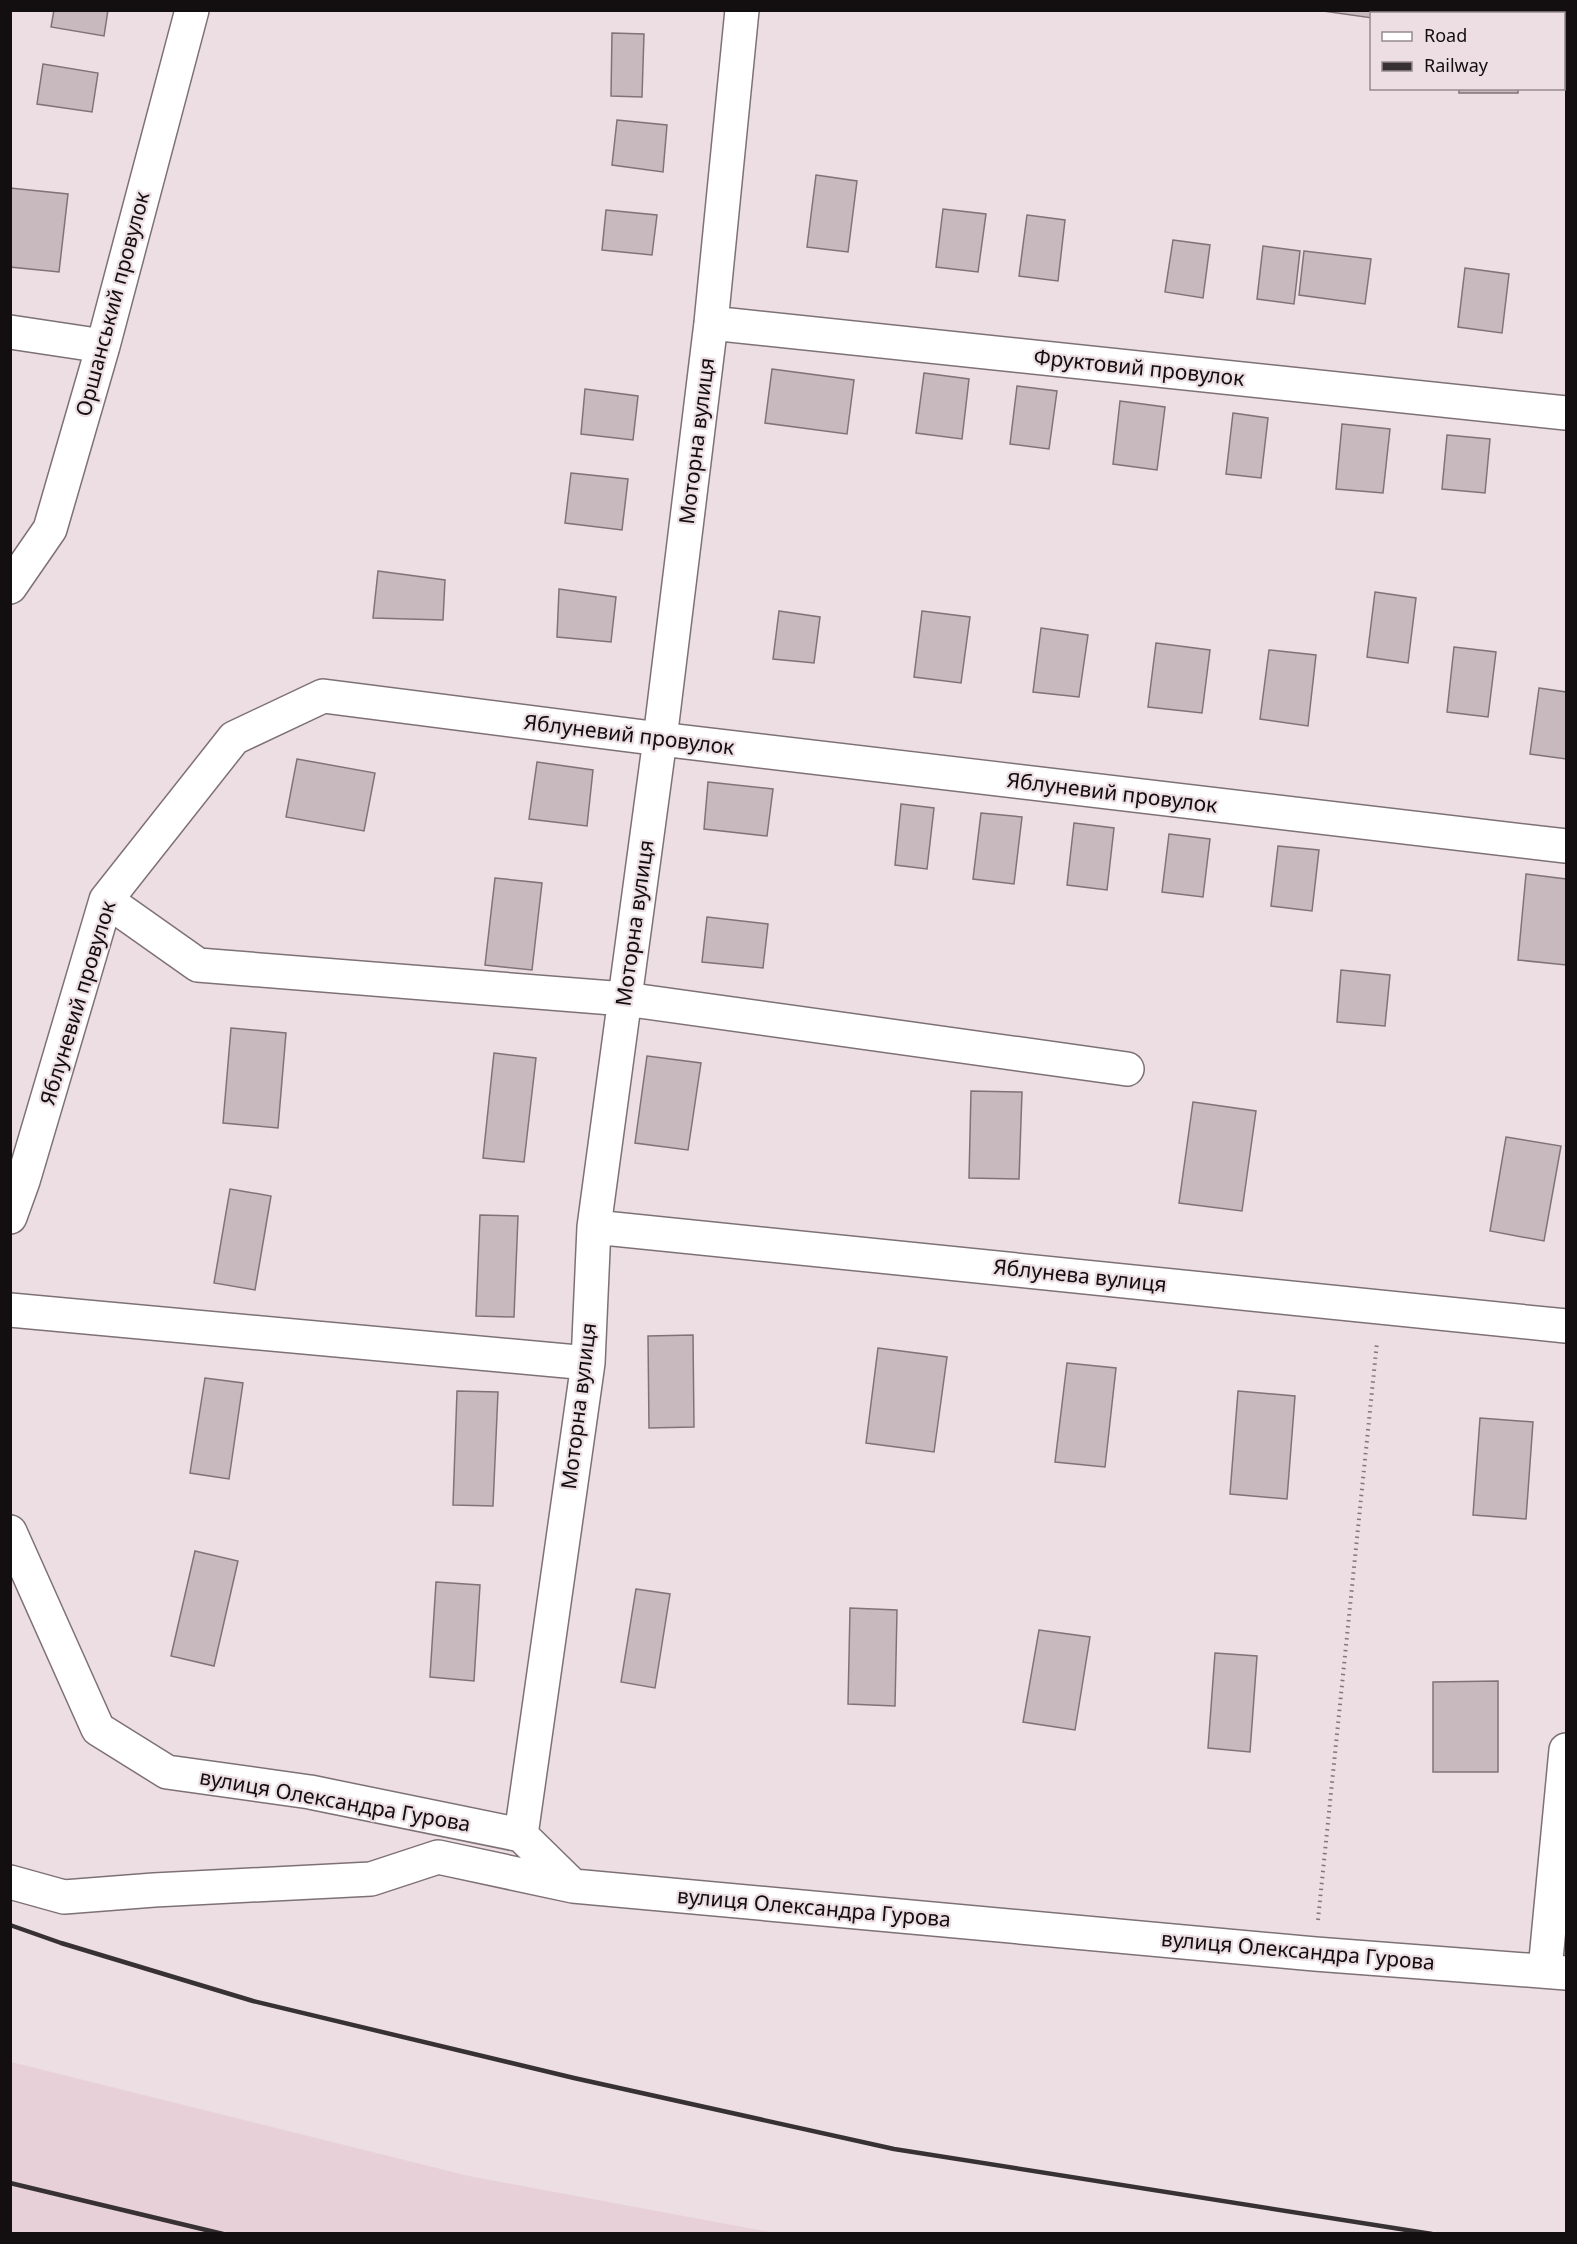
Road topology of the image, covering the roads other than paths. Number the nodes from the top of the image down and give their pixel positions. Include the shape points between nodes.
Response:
1 (192, 10) edge
2 (742, 10) edge
3 (711, 323) junction
4 (10, 332) edge
5 (103, 346) junction
6 (1566, 413) edge
7 (10, 587) edge
8 (660, 739) junction
9 (1566, 846) edge
10 (106, 900) junction
11 (625, 999) junction
12 (1127, 1069) dead end
13 (10, 1217) edge
14 (594, 1227) junction
15 (10, 1310) edge
16 (1566, 1326) edge
17 (588, 1363) junction
18 (10, 1532) edge
19 (1566, 1749) edge
20 (521, 1835) junction
21 (10, 1882) edge
22 (573, 1886) junction
23 (1556, 1971) edge

1 - 5 street, Оршанський провулок
2 - 3 street, Моторна вулиця
3 - 6 street, Фруктовий провулок
3 - 8 street, Моторна вулиця
4 - 5 street
5 - 7 street, Оршанський провулок via 50,529
8 - 9 street, Яблуневий провулок
8 - 10 street, Яблуневий провулок via 323,696 234,738
8 - 11 street, Моторна вулиця
10 - 11 street via 198,965
10 - 13 street, Яблуневий провулок
11 - 12 street
11 - 14 street, Моторна вулиця
14 - 16 street, Яблунева вулиця
14 - 17 street, Моторна вулиця
15 - 17 street
17 - 20 street, Моторна вулиця
18 - 20 street, вулиця Олександра Гурова via 98,1729 167,1772 310,1792
19 - 23 street
20 - 22 street
21 - 22 street, вулиця Олександра Гурова via 64,1897 371,1879 438,1857
22 - 23 street, вулиця Олександра Гурова via 1315,1954

